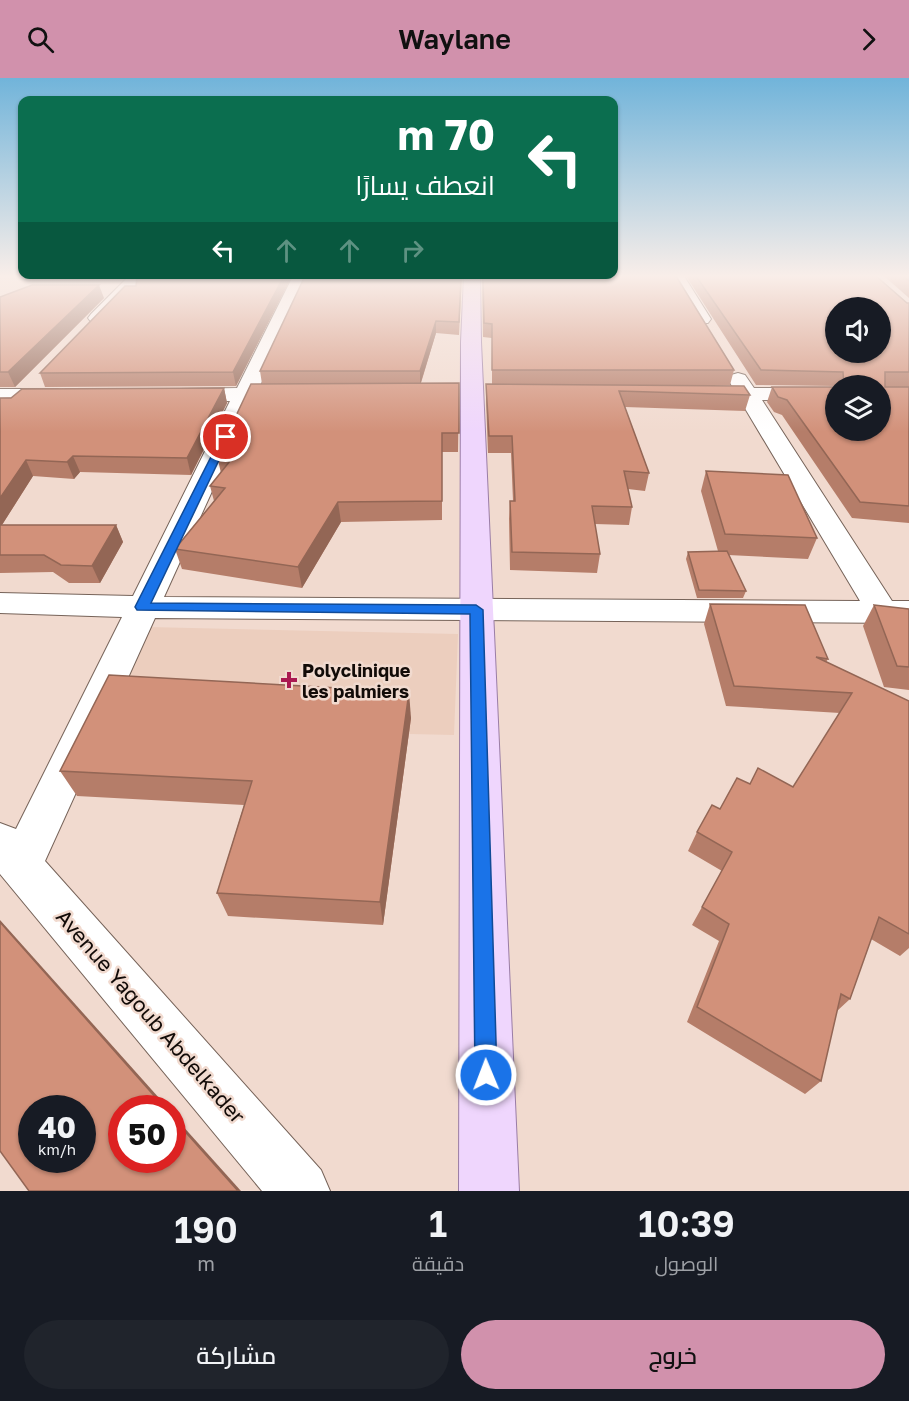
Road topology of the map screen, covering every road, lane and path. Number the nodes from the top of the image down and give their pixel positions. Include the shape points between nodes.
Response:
1 (277, 328) edge
2 (471, 328) edge
3 (707, 328) edge
4 (711, 335) edge
5 (729, 365) edge
6 (38, 379) dead end
7 (306, 394) edge
8 (687, 394) edge
9 (747, 394) junction
10 (825, 394) edge
11 (246, 395) junction
12 (80, 396) edge
13 (164, 396) edge
14 (9, 401) edge
15 (0, 603) edge
16 (142, 607) junction
17 (476, 610) junction
18 (896, 612) edge
19 (11, 853) edge
20 (300, 1191) edge
21 (489, 1191) edge

1 - 11 street
2 - 17 main road
3 - 4 street
5 - 9 street
6 - 14 street
7 - 11 street
8 - 9 street
9 - 10 street
9 - 18 street
11 - 13 street
11 - 16 street
12 - 14 street
15 - 16 street
16 - 17 street
16 - 19 street
17 - 18 street
17 - 21 main road
19 - 20 street, Avenue Yagoub Abdelkader

